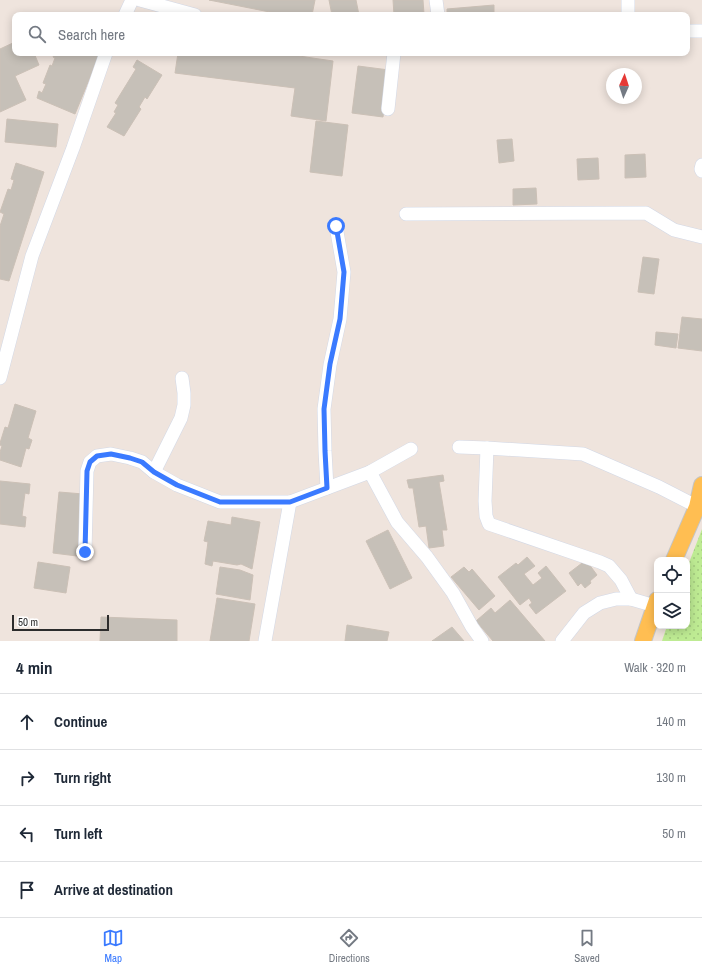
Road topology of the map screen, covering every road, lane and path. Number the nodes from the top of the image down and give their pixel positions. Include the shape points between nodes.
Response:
1 (132, 0) edge
2 (140, 0) edge
3 (436, 0) edge
4 (628, 0) edge
5 (126, 12) edge
6 (184, 12) edge
7 (438, 12) edge
8 (628, 12) edge
9 (690, 31) edge
10 (702, 31) edge
11 (105, 56) edge
12 (394, 56) edge
13 (388, 110) dead end
14 (702, 165) edge
15 (702, 171) edge
16 (406, 214) dead end
17 (336, 226) dead end
18 (702, 237) edge
19 (0, 378) edge
20 (182, 378) dead end
21 (459, 447) dead end
22 (487, 448) junction
23 (411, 449) dead end
24 (154, 472) junction
25 (370, 472) junction
26 (702, 485) edge
27 (327, 488) junction
28 (290, 502) junction
29 (700, 508) edge
30 (85, 552) dead end
31 (676, 557) edge
32 (631, 599) junction
33 (654, 603) edge
34 (654, 609) edge
35 (265, 641) edge
36 (482, 641) edge
37 (562, 641) edge
38 (643, 641) edge

1 - 5 street
2 - 6 street
3 - 7 street
4 - 8 street
9 - 10 street
11 - 19 street via 32,256
12 - 13 street
14 - 15 street
16 - 18 street via 646,213 674,230
17 - 27 street via 344,272 340,319 324,409
20 - 24 street via 184,405 181,418
21 - 22 street
22 - 29 street via 583,454
22 - 32 street via 485,501 489,524 609,566 621,580
23 - 25 street
24 - 28 street via 177,485 220,502
24 - 30 street via 142,462 111,454 97,456 90,462 87,471
25 - 27 street
25 - 36 street via 397,522 453,593
26 - 29 main road
27 - 28 street
28 - 35 street
29 - 31 main road
32 - 33 street
32 - 37 street via 600,602 584,613
34 - 38 main road

